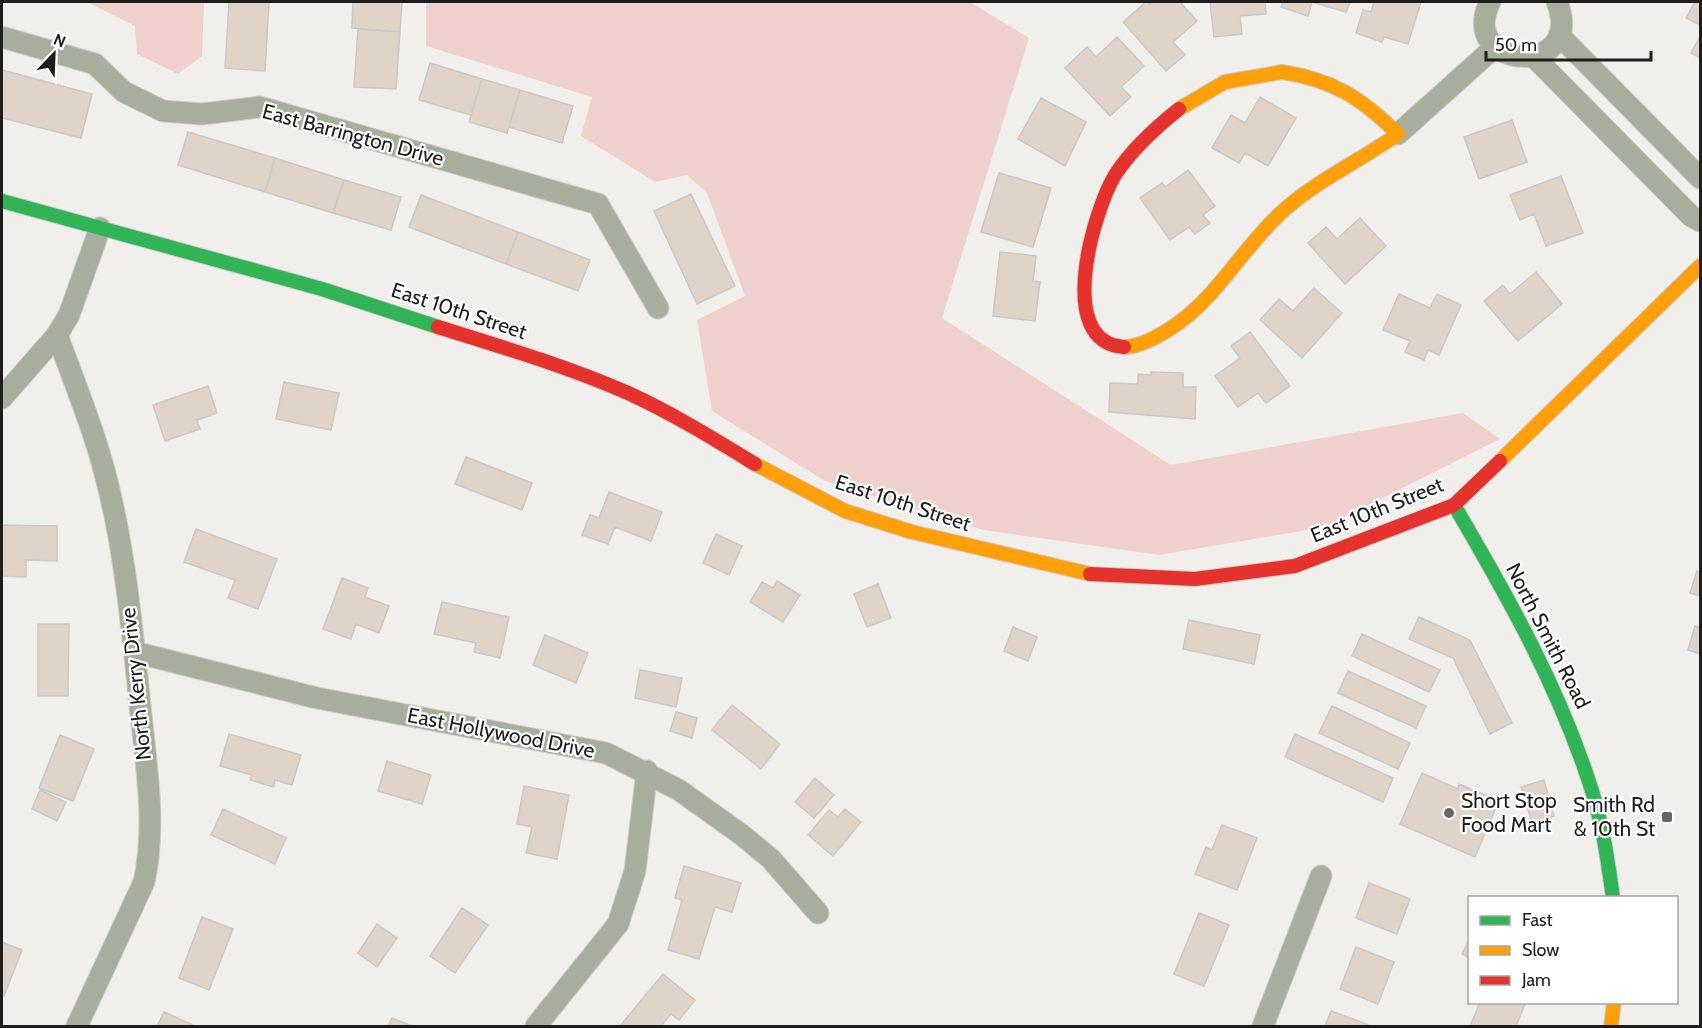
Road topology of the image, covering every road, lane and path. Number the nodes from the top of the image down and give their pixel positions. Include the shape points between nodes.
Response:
1 (1490, 2) edge
2 (1557, 2) edge
3 (1558, 35) junction
4 (2, 37) edge
5 (1496, 46) junction
6 (1534, 57) junction
7 (1398, 134) junction
8 (1701, 178) edge
9 (2, 201) edge
10 (1701, 221) edge
11 (100, 228) junction
12 (1701, 266) edge
13 (658, 308) dead end
14 (57, 335) junction
15 (2, 398) edge
16 (1454, 505) junction
17 (134, 652) junction
18 (647, 771) junction
19 (1321, 876) dead end
20 (1612, 896) edge
21 (818, 913) dead end
22 (1614, 1004) edge
23 (77, 1026) edge
24 (536, 1026) edge
25 (1263, 1026) edge
26 (1611, 1026) edge

1 - 5 street via 1486,28
2 - 3 street via 1561,13
3 - 6 street via 1544,52
3 - 8 street
4 - 13 street, East Barrington Drive via 95,64 124,92 163,111 202,114 260,107 598,204
5 - 6 street via 1518,58
5 - 7 street
6 - 10 street via 1691,216
7 - 7 main road via 1284,210 1212,298 1171,329 1125,347 1094,333 1086,308 1087,259 1104,199 1132,153 1201,95 1222,83 1261,73 1307,74 1356,95
9 - 11 main road, East 10th Street
11 - 14 street via 73,305
11 - 16 main road, East 10th Street via 322,289 572,370 630,394 845,511 912,532 1099,576 1195,579 1295,566
12 - 16 main road, East 10th Street
14 - 15 street
14 - 17 street, North Kerry Drive via 104,471 119,542
16 - 20 main road, North Smith Road via 1565,712 1600,821
17 - 18 street, East Hollywood Drive via 317,698 606,753
17 - 23 street, North Kerry Drive via 150,826 148,861 132,911
18 - 21 street, East Hollywood Drive via 742,835 771,860
18 - 24 street via 635,871 618,924
19 - 25 street
22 - 26 main road

